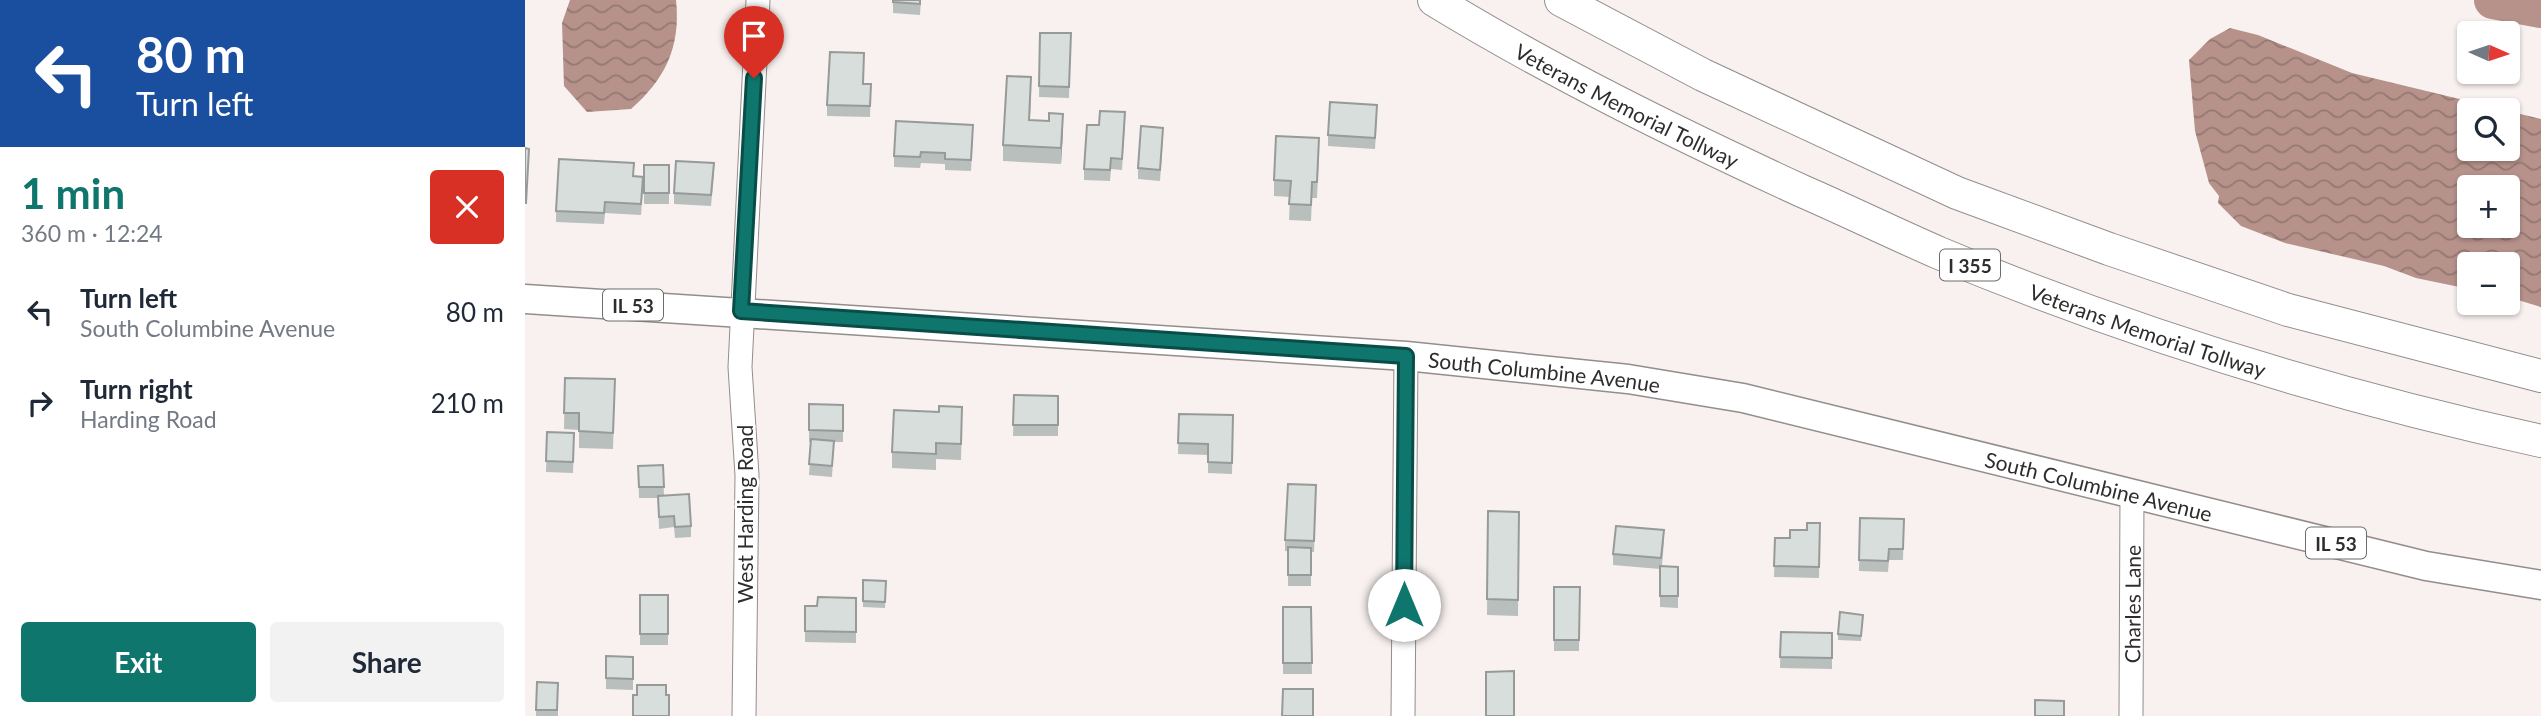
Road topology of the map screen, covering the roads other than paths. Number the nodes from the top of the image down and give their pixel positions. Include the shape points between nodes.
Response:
1 (758, 0) edge
2 (1434, 0) edge
3 (1561, 0) edge
4 (525, 299) edge
5 (741, 311) junction
6 (1406, 356) junction
7 (2541, 376) edge
8 (2541, 441) edge
9 (2132, 493) junction
10 (2541, 585) edge
11 (744, 716) edge
12 (1403, 716) edge
13 (2131, 716) edge

1 - 5 street, West Harding Road
2 - 8 highway, Veterans Memorial Tollway / I 355 via 1506,44 1675,133 1939,253 2263,370
3 - 7 highway via 1703,75 1958,192 2288,310
4 - 5 main road, South Columbine Avenue / IL 53
5 - 6 main road, South Columbine Avenue / IL 53
5 - 11 street, West Harding Road via 747,475
6 - 9 main road, South Columbine Avenue / IL 53 via 1628,379 1743,398
6 - 12 street
9 - 10 main road, South Columbine Avenue / IL 53 via 2426,566
9 - 13 street, Charles Lane

